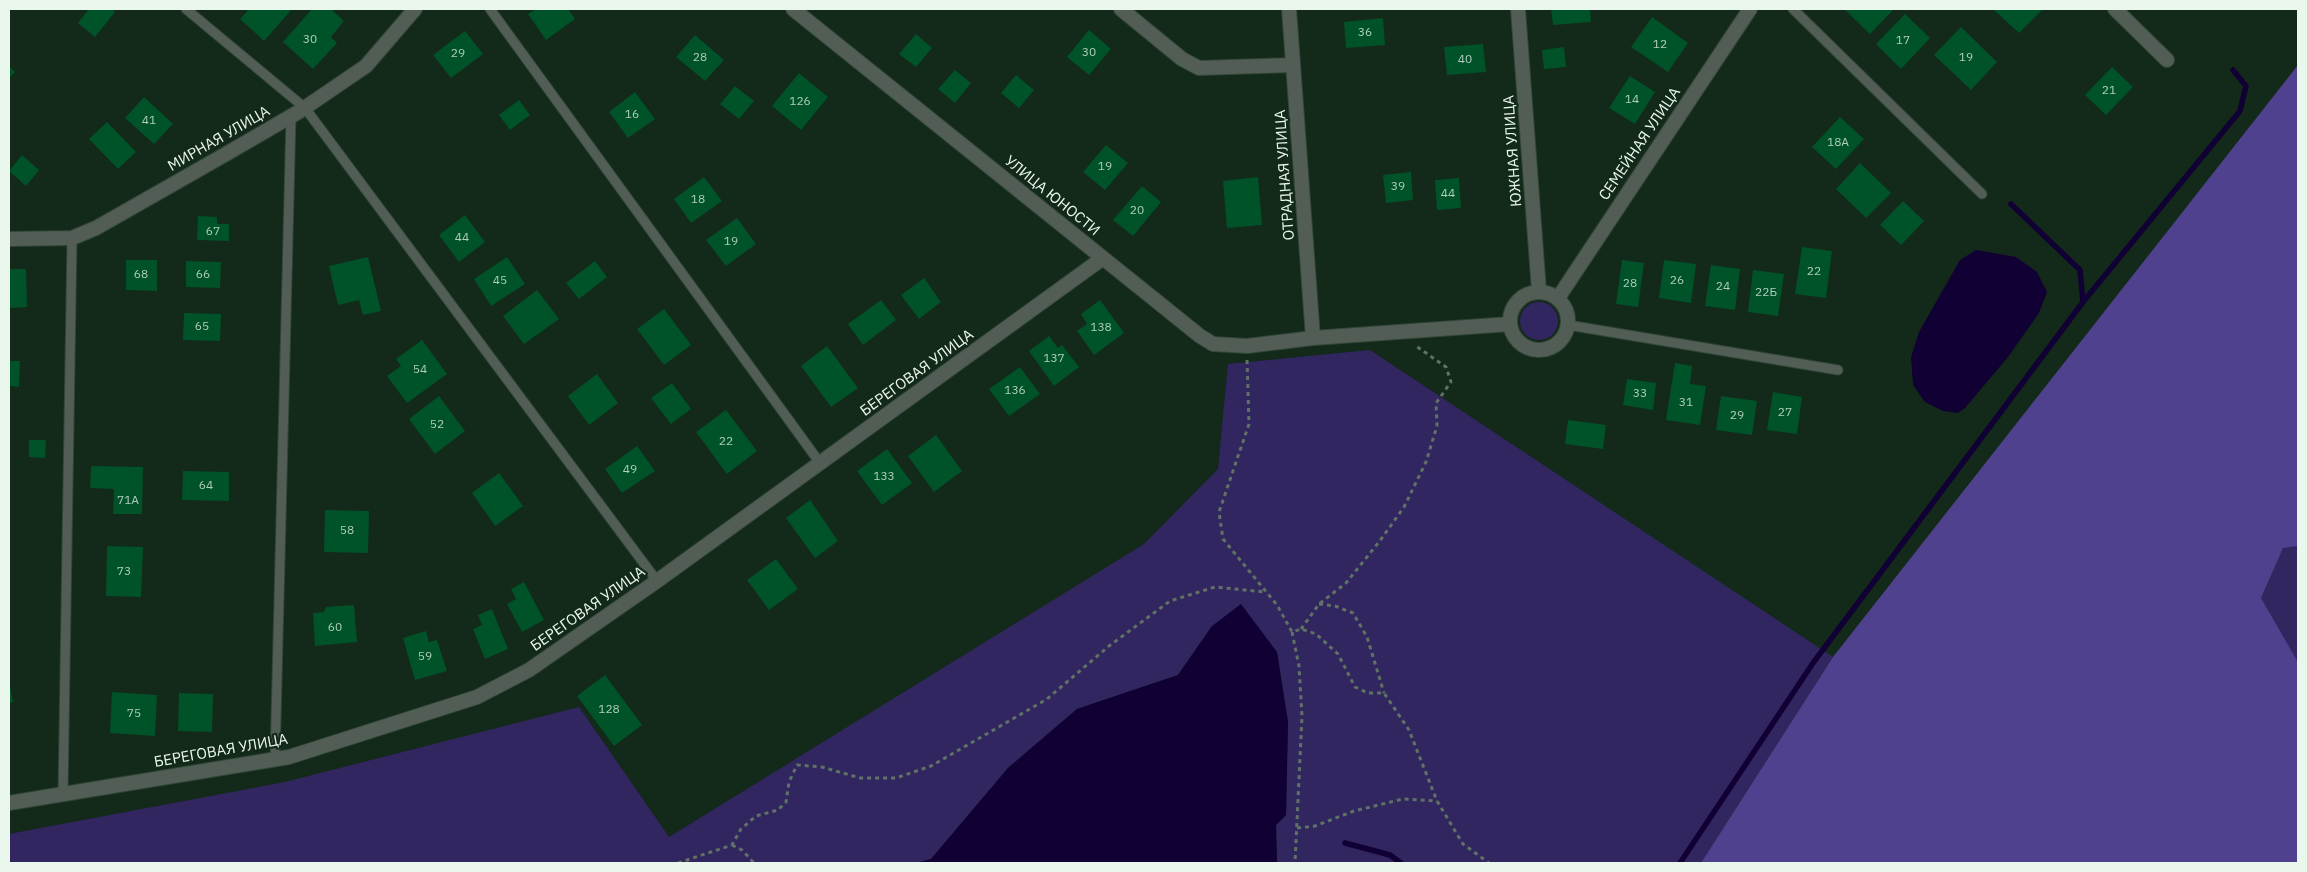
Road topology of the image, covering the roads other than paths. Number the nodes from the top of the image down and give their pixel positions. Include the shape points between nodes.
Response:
1 (186, 9) edge
2 (415, 9) edge
3 (490, 9) edge
4 (793, 9) edge
5 (1121, 9) edge
6 (1289, 9) edge
7 (1518, 9) edge
8 (1750, 9) edge
9 (1793, 9) edge
10 (2115, 9) edge
11 (2167, 60) dead end
12 (1293, 65) junction
13 (305, 108) junction
14 (291, 116) junction
15 (1982, 194) dead end
16 (72, 238) junction
17 (9, 239) edge
18 (1102, 258) junction
19 (1540, 291) junction
20 (1558, 298) junction
21 (1510, 324) junction
22 (1568, 325) junction
23 (1312, 338) junction
24 (1838, 370) dead end
25 (820, 463) junction
26 (657, 581) junction
27 (275, 760) junction
28 (63, 793) junction
29 (9, 803) edge

1 - 13 lane
2 - 13 street, МИРНАЯ УЛИЦА via 366,66
3 - 25 lane
4 - 18 street, УЛИЦА ЮНОСТИ
5 - 12 street via 1182,59 1199,68
6 - 12 street, ОТРАДНАЯ УЛИЦА
7 - 19 street, ЮЖНАЯ УЛИЦА
8 - 20 street, СЕМЕЙНАЯ УЛИЦА
9 - 15 lane
10 - 11 street
12 - 23 street, ОТРАДНАЯ УЛИЦА
13 - 14 street, МИРНАЯ УЛИЦА
13 - 26 lane
14 - 16 street, МИРНАЯ УЛИЦА via 96,228
14 - 27 lane
16 - 17 street, МИРНАЯ УЛИЦА
16 - 28 lane
18 - 23 street, УЛИЦА ЮНОСТИ via 1213,344 1247,346
18 - 25 street, БЕРЕГОВАЯ УЛИЦА
19 - 20 street
19 - 21 street via 1517,301 1510,314
20 - 22 street via 1564,306
21 - 22 street via 1512,333 1525,346 1543,350 1559,342
21 - 23 street, УЛИЦА ЮНОСТИ
22 - 24 lane
25 - 26 street, БЕРЕГОВАЯ УЛИЦА
26 - 27 street, БЕРЕГОВАЯ УЛИЦА via 529,670 477,696
27 - 28 street, БЕРЕГОВАЯ УЛИЦА
28 - 29 street, БЕРЕГОВАЯ УЛИЦА

